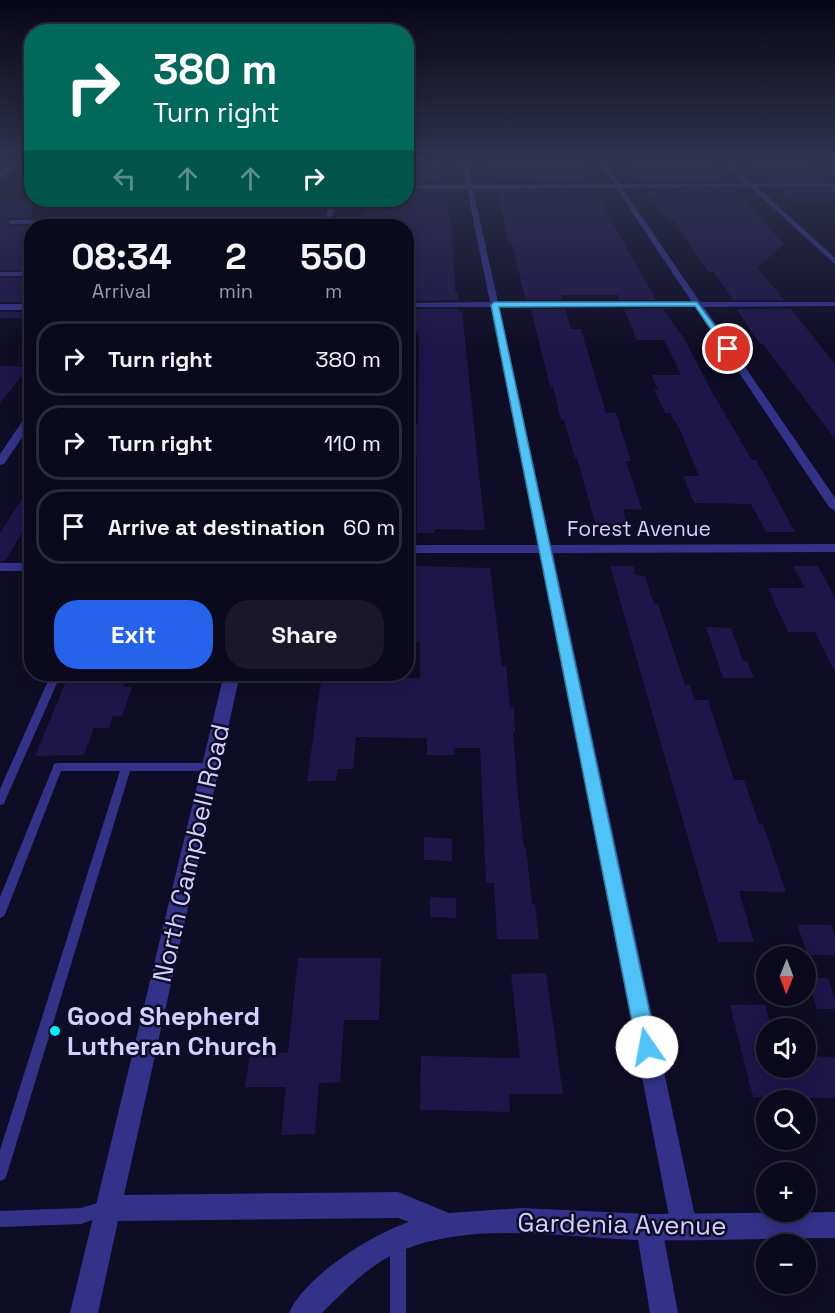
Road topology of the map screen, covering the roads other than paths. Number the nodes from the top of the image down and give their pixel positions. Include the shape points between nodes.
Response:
1 (478, 225) edge
2 (644, 225) edge
3 (795, 225) edge
4 (835, 262) edge
5 (0, 274) edge
6 (24, 274) edge
7 (697, 304) junction
8 (835, 304) edge
9 (414, 305) edge
10 (494, 305) junction
11 (0, 307) edge
12 (24, 308) edge
13 (24, 427) edge
14 (0, 462) edge
15 (835, 507) edge
16 (835, 548) edge
17 (414, 549) edge
18 (546, 549) junction
19 (0, 567) edge
20 (24, 567) edge
21 (53, 681) edge
22 (230, 681) edge
23 (212, 767) junction
24 (126, 768) junction
25 (0, 801) edge
26 (0, 912) edge
27 (0, 1174) edge
28 (107, 1208) junction
29 (0, 1219) edge
30 (445, 1224) junction
31 (835, 1225) edge
32 (684, 1226) junction
33 (649, 1227) junction
34 (398, 1239) junction
35 (84, 1313) edge
36 (303, 1313) edge
37 (398, 1313) edge
38 (664, 1313) edge

1 - 10 street
2 - 7 street
3 - 4 street
5 - 6 street
7 - 8 street
7 - 10 street
7 - 15 street
9 - 10 street
10 - 18 street
11 - 12 street
13 - 14 street
16 - 18 street, Forest Avenue
17 - 18 street, Forest Avenue
18 - 32 street
19 - 20 street
21 - 25 lane
22 - 23 street, North Campbell Road
23 - 24 lane
23 - 28 street, North Campbell Road
24 - 26 lane via 58,767
24 - 27 lane
28 - 29 lane via 81,1216
28 - 30 street, Gardenia Avenue via 398,1205
28 - 35 street, North Campbell Road
30 - 33 street, Gardenia Avenue
30 - 34 street, Gardenia Avenue
31 - 32 street, Gardenia Avenue
32 - 33 street, Gardenia Avenue
33 - 38 street
34 - 36 street, Gardenia Avenue via 350,1269
34 - 37 lane

